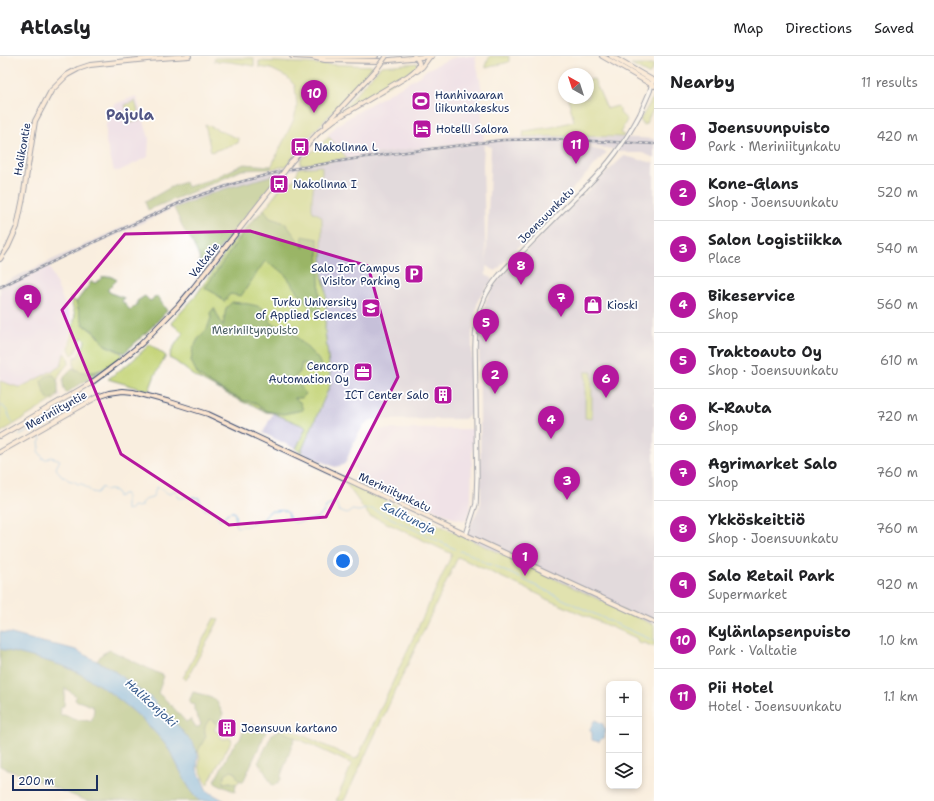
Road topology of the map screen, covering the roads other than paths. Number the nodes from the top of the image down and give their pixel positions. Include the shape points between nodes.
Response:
1 (189, 56) edge
2 (292, 56) edge
3 (337, 56) edge
4 (355, 56) edge
5 (376, 56) edge
6 (386, 56) edge
7 (431, 56) edge
8 (602, 56) edge
9 (611, 56) edge
10 (154, 57) edge
11 (312, 57) junction
12 (416, 57) edge
13 (346, 58) edge
14 (408, 76) junction
15 (653, 83) edge
16 (318, 133) junction
17 (0, 259) edge
18 (123, 392) joint
19 (0, 436) edge
20 (0, 452) edge
21 (466, 535) junction
22 (654, 622) edge

1 - 10 main road, Halikontie
2 - 11 main road
3 - 11 main road
3 - 13 main road
4 - 5 main road
4 - 13 main road
6 - 16 main road, Valtatie, bridge
7 - 12 main road
7 - 14 main road via 420,70
8 - 15 main road
9 - 15 main road
10 - 17 main road, Halikontie via 90,65 67,75 51,91 35,121 17,228
11 - 13 main road via 325,60
12 - 13 main road via 379,61
12 - 14 main road via 419,62 418,68
14 - 16 main road via 334,120
15 - 21 street, Joensuunkatu, bridge via 628,136 602,172 498,276 486,295 475,333 476,504
16 - 19 main road, Valtatie, bridge via 291,162 178,306 141,344 91,383
18 - 20 main road, Meriniityntie via 97,397
18 - 21 main road, Meriniitynkatu via 133,392 208,414
21 - 22 main road, Meriniitynkatu

